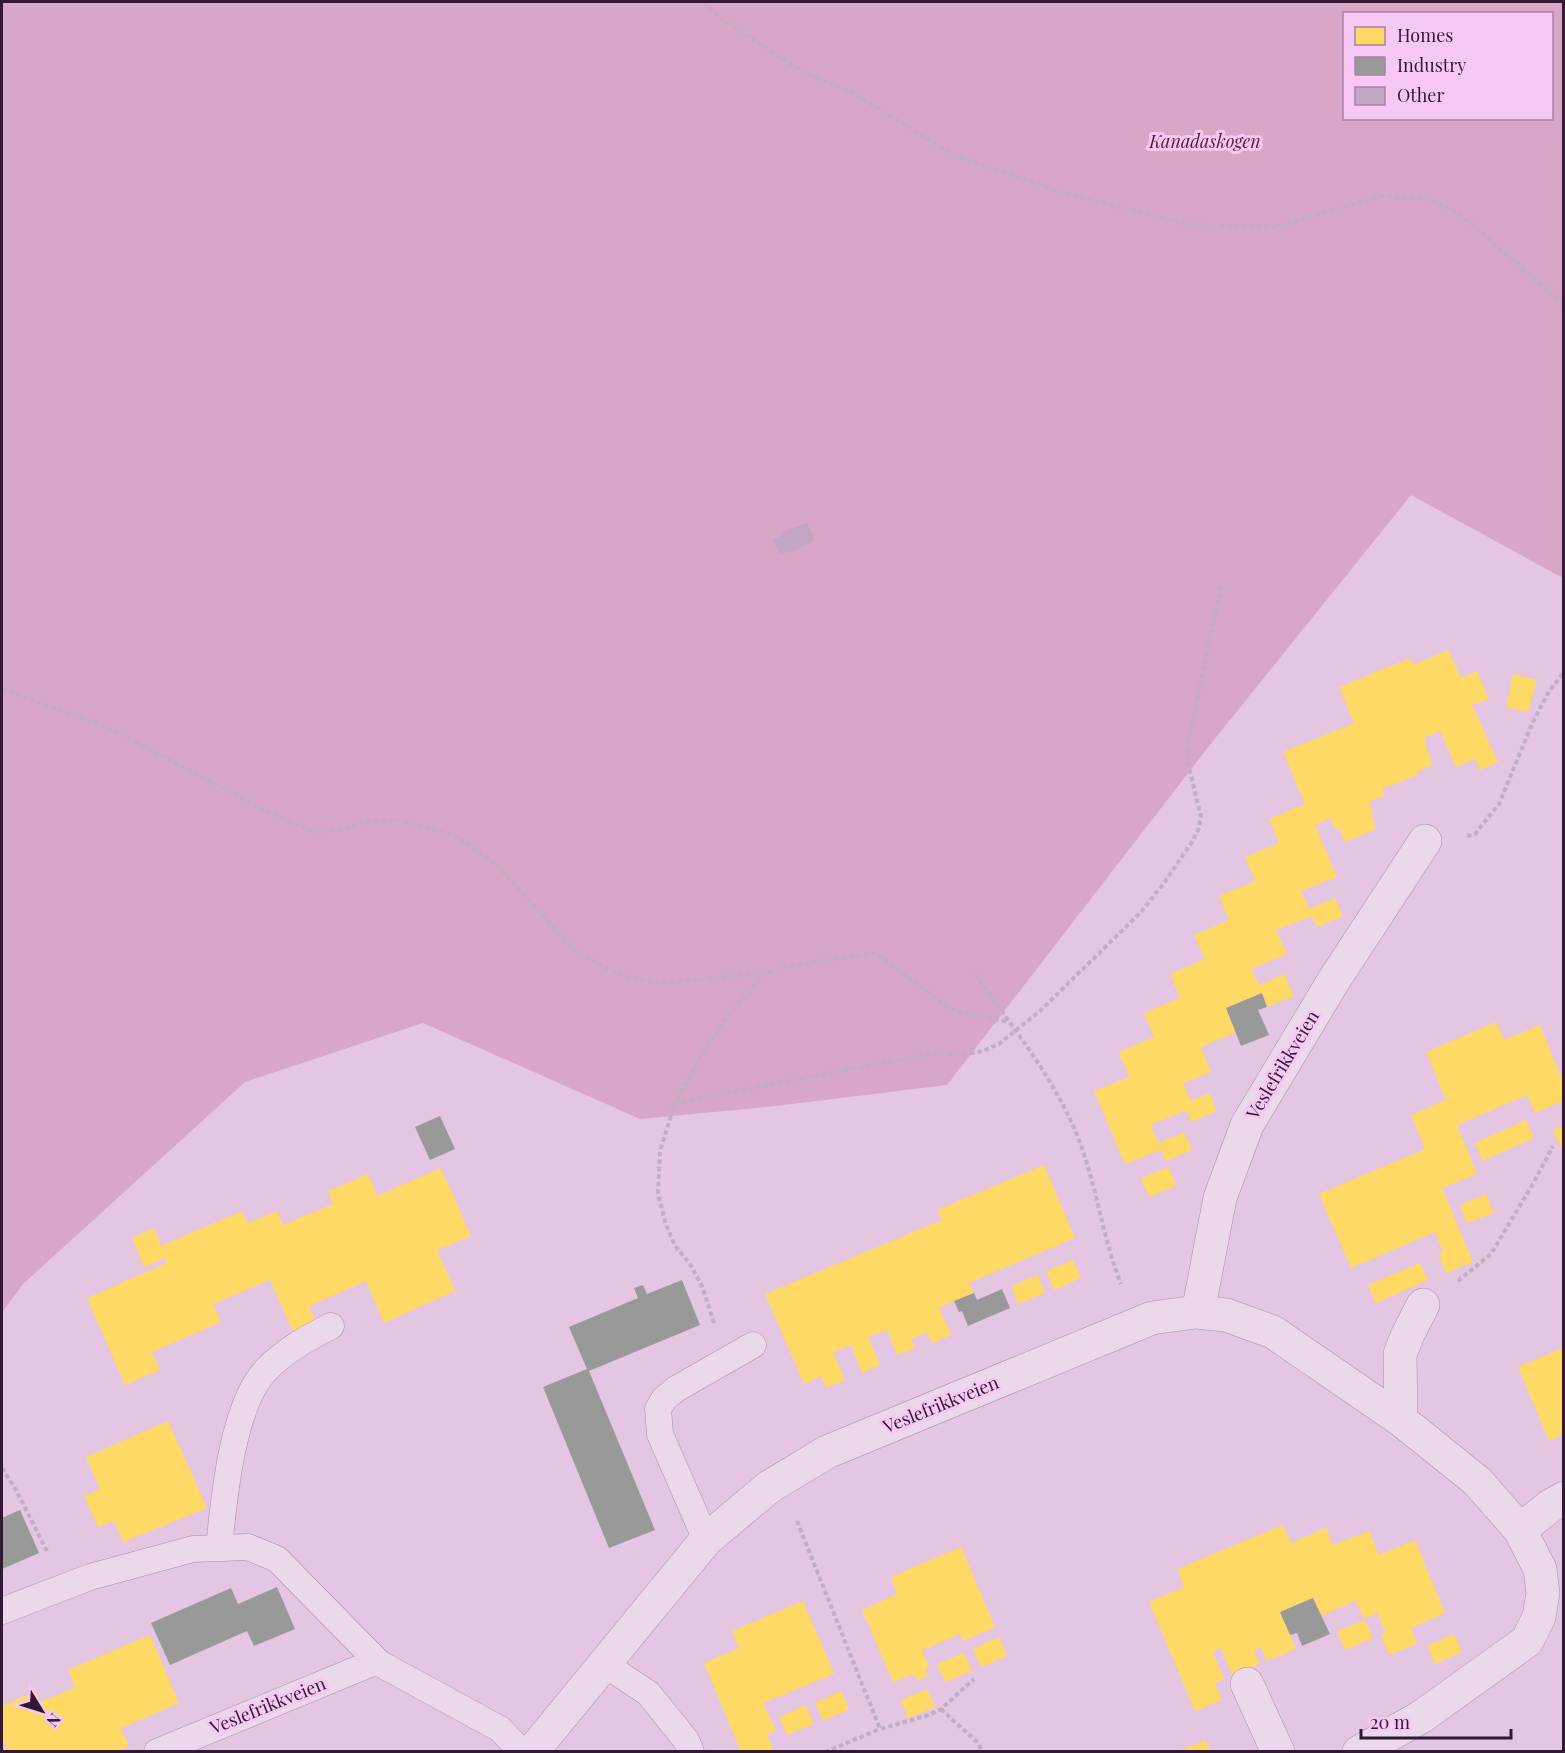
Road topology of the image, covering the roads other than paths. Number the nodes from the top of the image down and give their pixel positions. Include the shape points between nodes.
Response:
1 (1425, 841) road end
2 (1423, 1305) road end
3 (1196, 1312) junction
4 (331, 1326) dead end
5 (753, 1346) dead end
6 (1401, 1420) junction
7 (1563, 1498) edge
8 (1520, 1530) junction
9 (706, 1540) junction
10 (219, 1547) junction
11 (2, 1611) edge
12 (379, 1663) junction
13 (604, 1664) junction
14 (1247, 1684) dead end
15 (157, 1752) edge
16 (522, 1752) edge
17 (532, 1752) edge
18 (691, 1752) edge
19 (1278, 1752) edge
20 (1359, 1752) edge

1 - 3 street, Veslefrikkveien via 1334,980 1247,1125 1220,1198
2 - 6 street via 1400,1354
3 - 6 street, Veslefrikkveien via 1226,1315 1273,1332
3 - 9 street, Veslefrikkveien via 1152,1318 827,1452 780,1480
4 - 10 lane via 297,1344 264,1371 245,1403 226,1480
5 - 9 lane via 676,1389 658,1409 660,1434
6 - 8 street, Veslefrikkveien via 1477,1481
7 - 8 street
8 - 20 street, Veslefrikkveien via 1540,1569 1543,1593 1539,1617 1527,1641 1421,1717
9 - 13 street, Veslefrikkveien
10 - 11 lane via 193,1549 90,1577
10 - 12 lane via 248,1547 277,1560
12 - 15 lane, Veslefrikkveien
12 - 16 lane via 500,1729
13 - 17 street, Veslefrikkveien
13 - 18 lane via 648,1693 686,1740
14 - 19 street

